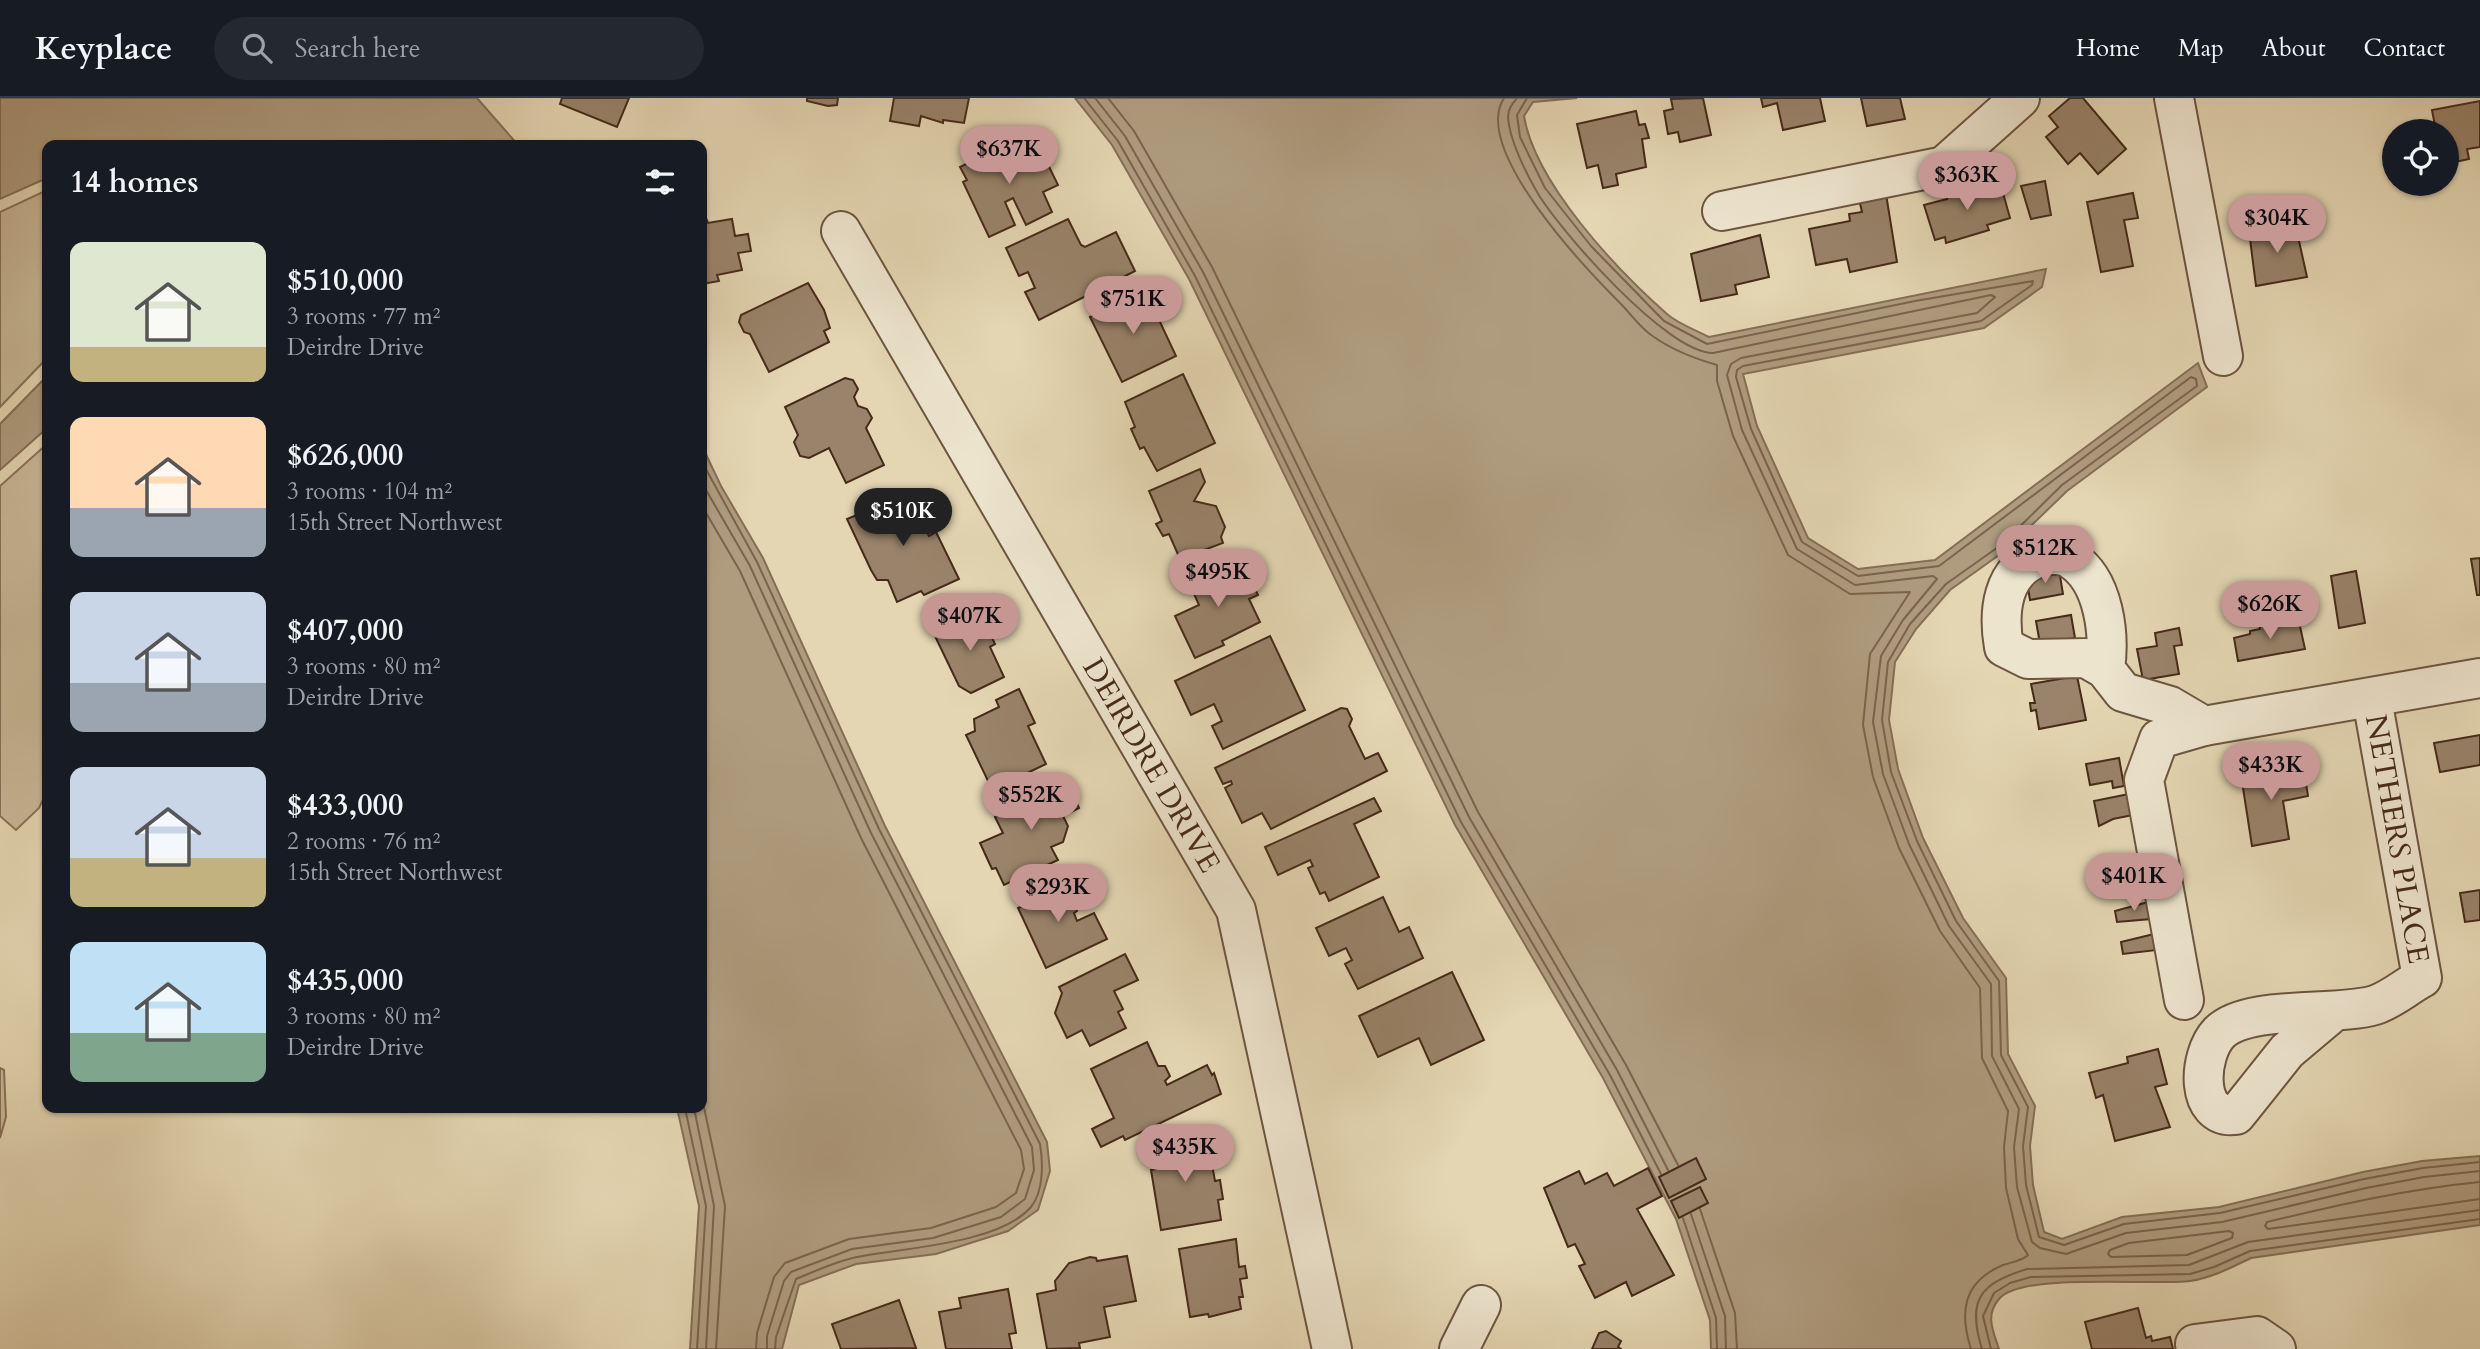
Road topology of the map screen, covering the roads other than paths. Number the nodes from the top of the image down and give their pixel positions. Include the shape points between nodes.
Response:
1 (2020, 98) edge
2 (2174, 98) edge
3 (1722, 211) dead end
4 (841, 231) dead end
5 (2223, 356) dead end
6 (2105, 668) junction
7 (2480, 678) edge
8 (2372, 699) junction
9 (2204, 726) junction
10 (2184, 1000) dead end
11 (2331, 1014) dead end
12 (1481, 1305) dead end
13 (2195, 1344) dead end
14 (1332, 1349) edge
15 (1459, 1349) edge
16 (2276, 1349) edge

1 - 3 street via 1944,166
2 - 5 street
4 - 14 street, DEIRDRE DRIVE via 1236,910
6 - 6 street via 2086,658 2028,659 2004,647 1999,618 2015,573 2030,561 2057,555 2071,558 2084,570 2098,592 2104,619
6 - 9 street via 2123,692 2170,706
7 - 8 street
8 - 9 street
8 - 11 street, NETHERS PLACE via 2422,978 2375,1005
9 - 10 street via 2159,739 2144,780
12 - 15 street
13 - 16 street via 2257,1336

